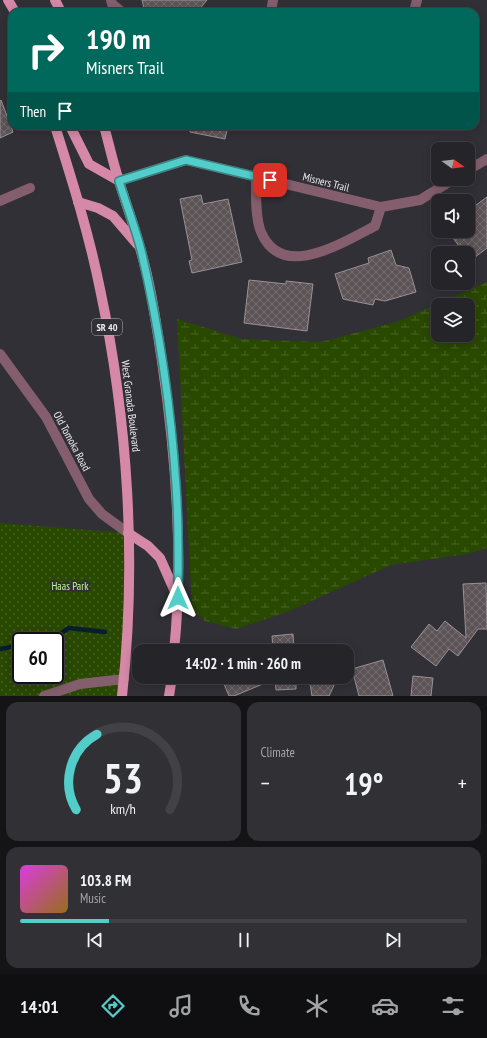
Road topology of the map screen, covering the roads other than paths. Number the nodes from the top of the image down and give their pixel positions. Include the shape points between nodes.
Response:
1 (111, 0) edge
2 (117, 8) edge
3 (56, 130) edge
4 (72, 130) edge
5 (105, 130) edge
6 (487, 159) edge
7 (475, 166) edge
8 (256, 177) junction
9 (119, 181) junction
10 (443, 186) edge
11 (30, 188) dead end
12 (0, 201) edge
13 (78, 202) junction
14 (381, 207) junction
15 (140, 248) junction
16 (0, 354) edge
17 (128, 533) junction
18 (178, 598) junction
19 (175, 644) edge
20 (124, 679) junction
21 (171, 684) edge
22 (44, 696) edge
23 (122, 696) edge
24 (170, 696) edge

1 - 2 street
3 - 13 main road, West Granada Boulevard / SR 40
4 - 9 main road via 89,164
5 - 9 main road
6 - 7 street
8 - 9 street, Misners Trail via 186,160
8 - 14 street, Misners Trail
8 - 14 street via 260,231 269,247 282,255 296,257 320,253 375,226
9 - 15 main road
10 - 14 street, Misners Trail via 420,200
11 - 12 street
13 - 15 main road via 113,216
13 - 17 main road, West Granada Boulevard / SR 40 via 100,290 117,385 123,435
15 - 18 main road via 157,330 172,432 176,487
16 - 17 street, Old Tomoka Road via 46,417 89,498 102,514
17 - 18 main road via 148,546 160,558
17 - 20 main road, West Granada Boulevard / SR 40 via 128,630
18 - 19 main road
20 - 22 street via 80,684
20 - 23 main road, West Granada Boulevard / SR 40
21 - 24 main road

